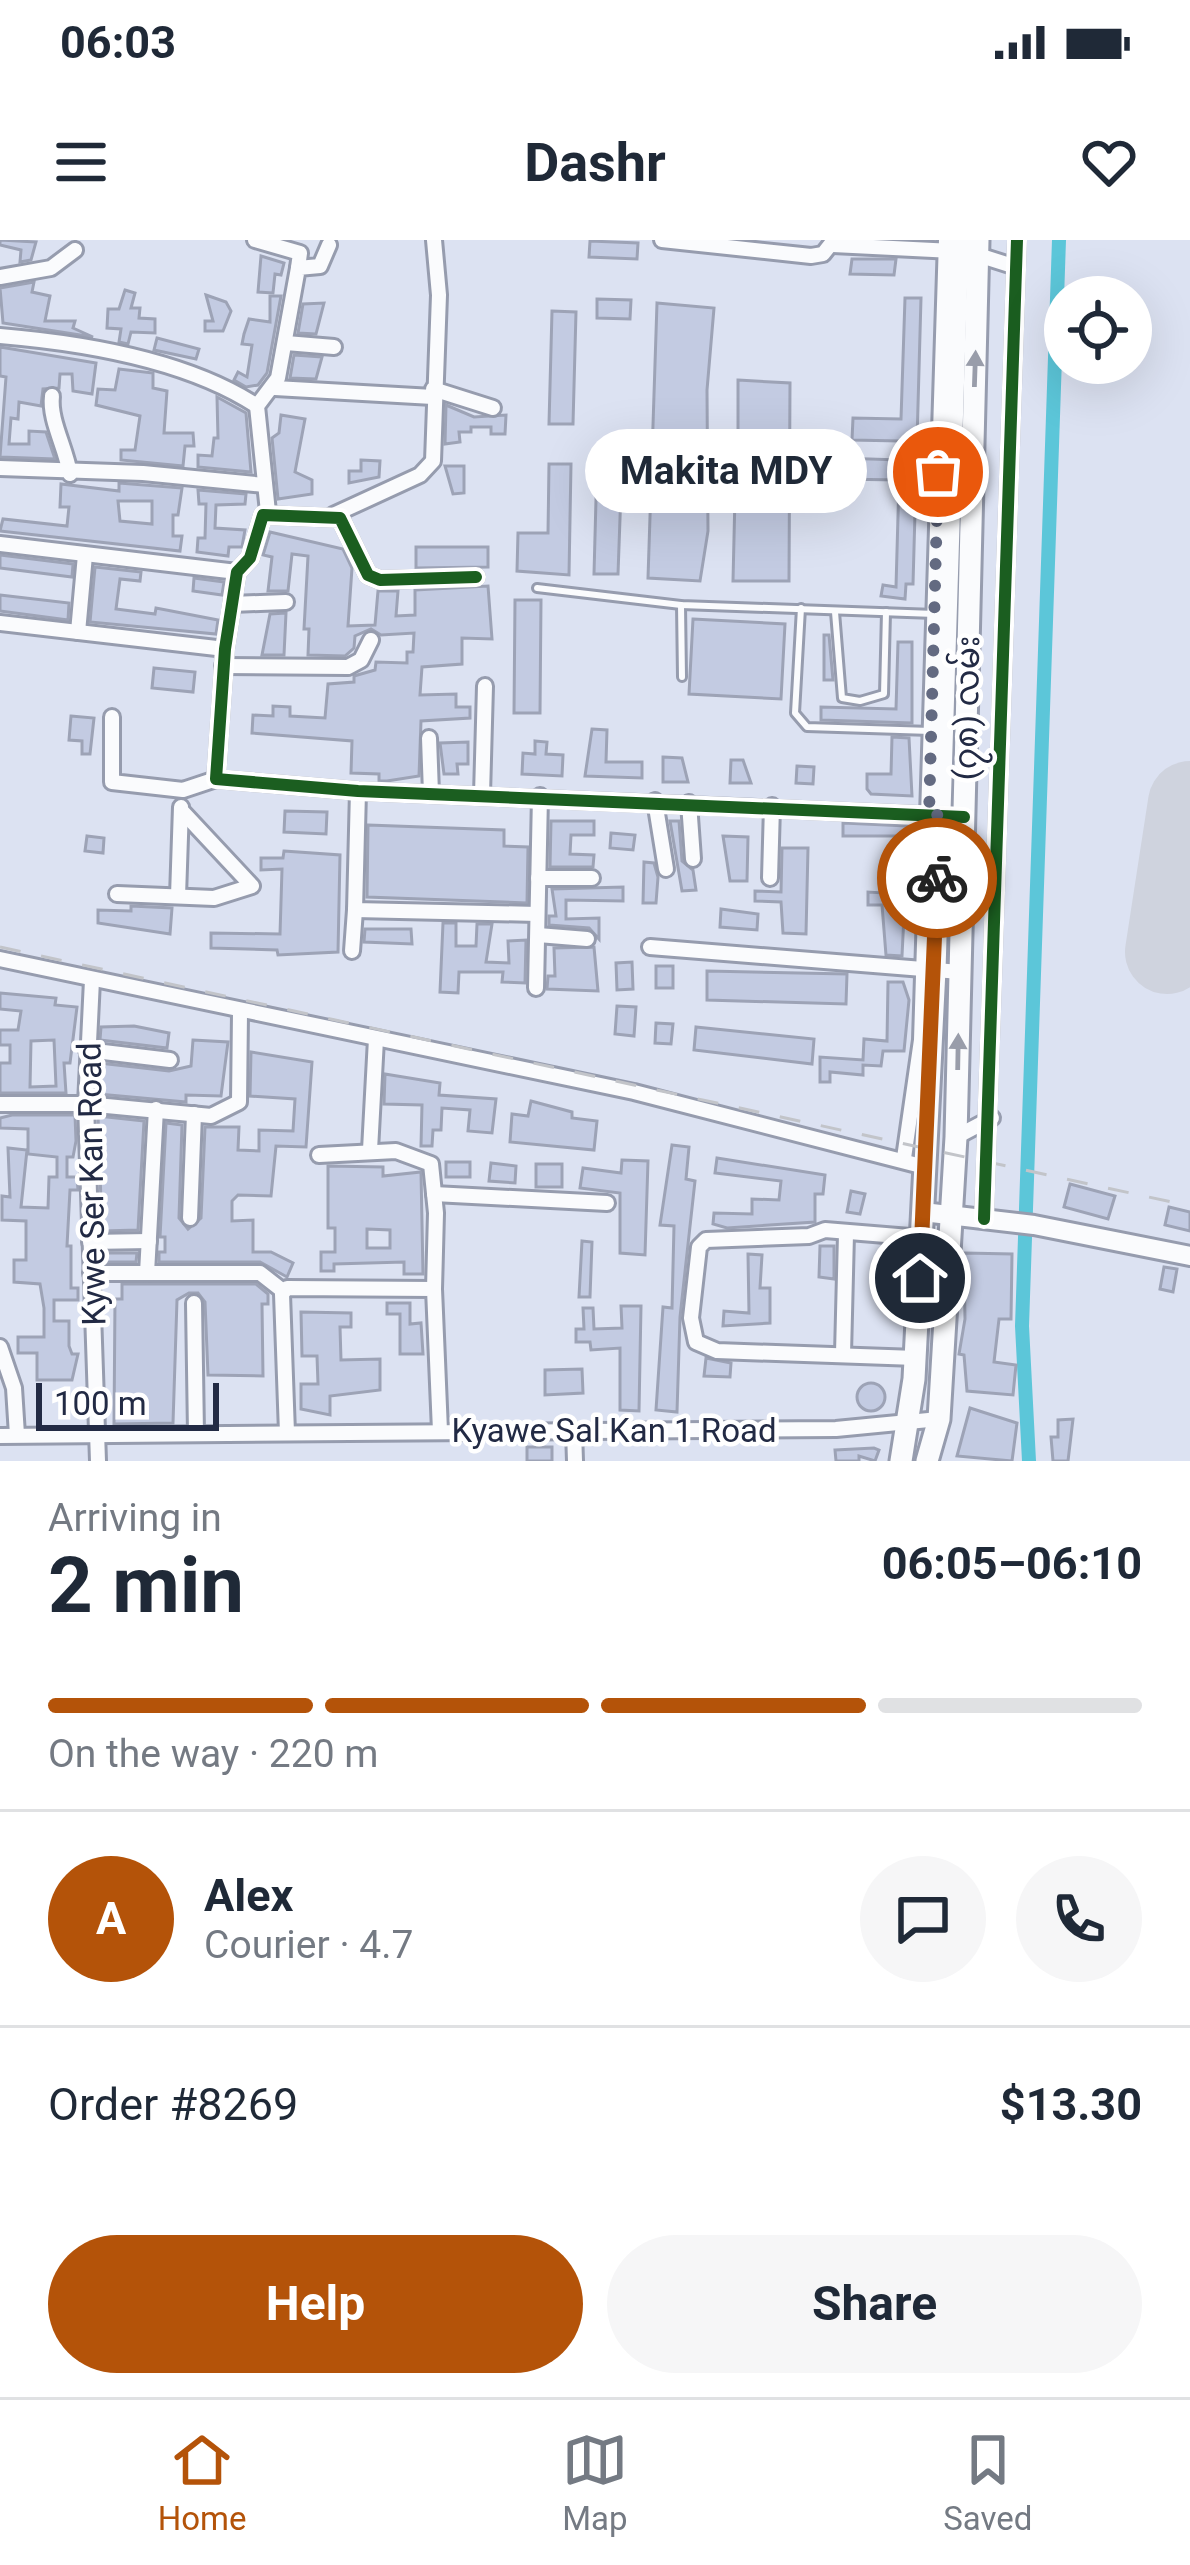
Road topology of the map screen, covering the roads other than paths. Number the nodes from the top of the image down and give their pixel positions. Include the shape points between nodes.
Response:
1 (255, 240) edge
2 (434, 240) edge
3 (662, 240) edge
4 (1017, 240) edge
5 (833, 243) edge
6 (329, 245) dead end
7 (960, 246) edge
8 (75, 250) dead end
9 (1016, 267) junction
10 (298, 268) junction
11 (0, 277) edge
12 (0, 336) edge
13 (286, 344) junction
14 (334, 347) dead end
15 (275, 388) junction
16 (433, 393) junction
17 (52, 396) dead end
18 (257, 406) junction
19 (494, 408) dead end
20 (0, 469) edge
21 (70, 473) junction
22 (265, 485) junction
23 (268, 512) junction
24 (333, 515) junction
25 (0, 544) edge
26 (85, 555) junction
27 (237, 572) junction
28 (476, 577) dead end
29 (538, 588) dead end
30 (286, 602) dead end
31 (232, 604) junction
32 (681, 605) junction
33 (801, 608) junction
34 (835, 612) junction
35 (886, 612) junction
36 (950, 615) junction
37 (0, 623) edge
38 (78, 632) junction
39 (371, 640) dead end
40 (225, 649) junction
41 (223, 666) junction
42 (682, 676) dead end
43 (485, 686) dead end
44 (112, 717) dead end
45 (937, 732) junction
46 (429, 738) dead end
47 (216, 779) junction
48 (183, 790) junction
49 (358, 791) junction
50 (430, 794) junction
51 (482, 795) junction
52 (540, 796) junction
53 (656, 801) junction
54 (688, 802) junction
55 (772, 806) junction
56 (181, 810) junction
57 (934, 815) junction
58 (964, 818) junction
59 (694, 859) dead end
60 (666, 869) dead end
61 (538, 878) junction
62 (592, 878) dead end
63 (770, 878) dead end
64 (117, 894) dead end
65 (178, 896) junction
66 (355, 910) junction
67 (537, 914) junction
68 (538, 935) junction
69 (586, 939) dead end
70 (650, 947) dead end
71 (352, 951) dead end
72 (0, 959) edge
73 (928, 970) junction
74 (959, 972) junction
75 (92, 980) junction
76 (536, 988) dead end
77 (240, 1012) junction
78 (376, 1039) junction
79 (87, 1050) junction
80 (170, 1060) dead end
81 (0, 1104) edge
82 (86, 1104) junction
83 (156, 1109) junction
84 (194, 1114) junction
85 (992, 1118) junction
86 (956, 1137) junction
87 (370, 1150) junction
88 (319, 1155) dead end
89 (914, 1163) junction
90 (434, 1194) junction
91 (607, 1202) dead end
92 (923, 1211) junction
93 (950, 1214) junction
94 (190, 1218) dead end
95 (985, 1219) junction
96 (846, 1234) junction
97 (922, 1238) junction
98 (149, 1241) junction
99 (90, 1242) junction
100 (1190, 1256) edge
101 (147, 1273) junction
102 (91, 1274) junction
103 (434, 1288) junction
104 (284, 1291) junction
105 (194, 1303) dead end
106 (0, 1347) edge
107 (843, 1354) junction
108 (916, 1358) junction
109 (939, 1419) junction
110 (910, 1424) junction
111 (440, 1431) junction
112 (574, 1431) junction
113 (286, 1433) junction
114 (196, 1434) junction
115 (17, 1435) junction
116 (97, 1435) junction
117 (0, 1436) edge
118 (98, 1461) edge
119 (575, 1461) edge
120 (901, 1461) edge
121 (927, 1461) edge

1 - 10 street via 298,251
2 - 16 street
3 - 5 street via 811,256
4 - 9 street
5 - 7 street
6 - 10 street via 320,266
7 - 9 street
7 - 36 main road, (၇၈) လမ်း
8 - 11 street via 51,268
9 - 85 street
10 - 13 street
12 - 18 street via 145,362 228,387
13 - 14 street
13 - 15 street
15 - 16 street
15 - 18 street
16 - 19 street
16 - 24 street via 429,468
17 - 21 street
18 - 22 street
20 - 21 street
21 - 22 street
22 - 23 street
23 - 24 street
23 - 27 street
24 - 28 street via 345,521 372,578
25 - 26 street
26 - 27 street
26 - 38 street
27 - 31 street
29 - 32 lane
30 - 31 street
31 - 40 street
32 - 33 lane
32 - 42 lane
33 - 34 lane
33 - 45 lane via 795,713 807,727
34 - 35 lane
34 - 35 lane via 842,698 860,701 884,694
35 - 36 lane
36 - 45 main road, (၇၈) လမ်း
36 - 58 main road, (၇၈) လမ်း
37 - 38 street
38 - 40 street
39 - 41 street via 348,668
40 - 41 street
41 - 47 street
43 - 51 street
44 - 48 street via 112,782
45 - 57 main road, (၇၈) လမ်း
46 - 50 street
47 - 48 street
47 - 49 street
48 - 56 street
49 - 50 street
49 - 66 street
50 - 51 street
51 - 52 street
52 - 53 street
52 - 61 street
53 - 54 street
53 - 60 street
54 - 55 street
54 - 59 street
55 - 57 street
55 - 63 street
56 - 65 street
56 - 65 street via 252,886 230,896
57 - 58 street
57 - 73 main road, (၇၈) လမ်း
58 - 74 main road, (၇၈) လမ်း
61 - 62 street
61 - 67 street
64 - 65 street
66 - 67 street
66 - 71 street
67 - 68 street
68 - 69 street
68 - 76 street
70 - 73 street
72 - 75 street
73 - 74 street
73 - 89 main road, (၇၈) လမ်း
86 -> 74 main road, (၇၈) လမ်း
75 - 77 street
75 - 79 street, Kywe Ser Kan Road
77 - 78 street
77 - 84 street via 239,1102
78 - 87 street
78 - 89 street
79 - 80 street
79 - 82 street, Kywe Ser Kan Road
81 - 82 street
82 - 83 street
82 - 99 street, Kywe Ser Kan Road
83 - 84 street
83 - 98 street
84 - 94 street
85 - 86 street
85 - 95 street
86 - 93 main road, (၇၈) လမ်း
87 - 88 street
87 - 90 street via 424,1158
89 - 92 main road, (၇၈) လမ်း
90 - 91 street
90 - 103 street
92 - 93 main road
92 - 97 main road, (၇၈) လမ်း
93 - 95 main road
93 - 109 main road, (၇၈) လမ်း
95 - 100 main road
96 - 97 street
96 - 107 street
96 - 107 street via 706,1240 691,1318 696,1342 717,1351
97 - 108 main road, (၇၈) လမ်း
98 - 99 street
98 - 101 street
99 - 102 street, Kywe Ser Kan Road
101 - 102 street
101 - 104 street via 260,1273
102 - 116 street, Kywe Ser Kan Road
103 - 104 street
103 - 111 street
104 - 113 street
105 - 114 street
106 - 115 street
107 - 108 street
108 - 110 main road, (၇၈) လမ်း
109 - 110 street, Kyawe Sal Kan 1 Road
109 - 121 main road, (၇၈) လမ်း
110 - 112 street, Kyawe Sal Kan 1 Road
110 - 120 main road, (၇၈) လမ်း
111 - 112 street, Kyawe Sal Kan 1 Road
111 - 113 street, Kyawe Sal Kan 1 Road
112 - 119 street
113 - 114 street, Kyawe Sal Kan 1 Road
114 - 116 street, Kyawe Sal Kan 1 Road
115 - 116 street, Kyawe Sal Kan 1 Road
115 - 117 street, Kyawe Sal Kan 1 Road
116 - 118 street, Kywe Ser Kan Road

